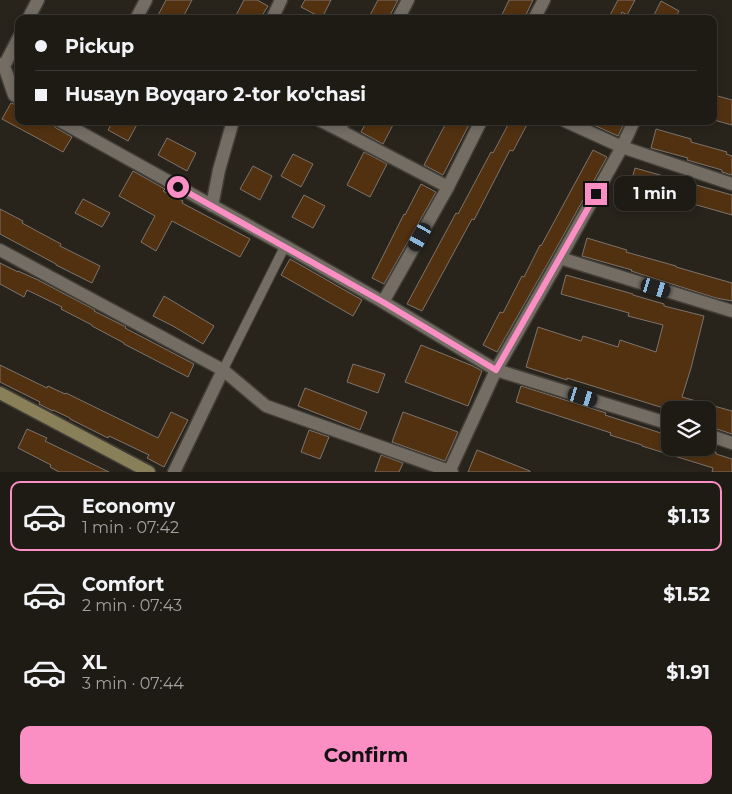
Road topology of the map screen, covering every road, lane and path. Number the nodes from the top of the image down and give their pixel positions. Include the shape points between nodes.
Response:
1 (38, 0) edge
2 (146, 0) edge
3 (282, 0) edge
4 (408, 0) edge
5 (544, 0) edge
6 (30, 15) edge
7 (138, 15) edge
8 (274, 15) edge
9 (400, 15) edge
10 (536, 15) edge
11 (15, 44) edge
12 (2, 65) edge
13 (15, 96) edge
14 (232, 125) edge
15 (479, 125) edge
16 (574, 125) edge
17 (632, 125) edge
18 (79, 126) edge
19 (341, 126) edge
20 (622, 147) junction
21 (732, 184) edge
22 (448, 187) junction
23 (212, 206) junction
24 (285, 246) junction
25 (0, 250) edge
26 (560, 258) junction
27 (383, 302) junction
28 (732, 311) edge
29 (223, 370) junction
30 (496, 370) junction
31 (0, 393) edge
32 (661, 421) edge
33 (716, 438) edge
34 (732, 443) edge
35 (450, 471) edge
36 (149, 472) edge
37 (174, 472) edge

1 - 6 street
2 - 7 street
3 - 8 street
4 - 9 street
5 - 10 street
11 - 12 street
12 - 13 street
14 - 23 street
15 - 22 street
16 - 20 street
17 - 20 street
18 - 23 street
19 - 22 street
20 - 21 street
20 - 26 street
22 - 27 street
23 - 24 street
24 - 27 street
24 - 29 street
25 - 29 street
26 - 28 street
26 - 30 street
27 - 30 street
29 - 35 street via 266,406
29 - 37 street
30 - 32 street
30 - 35 street
31 - 36 main road
33 - 34 street

